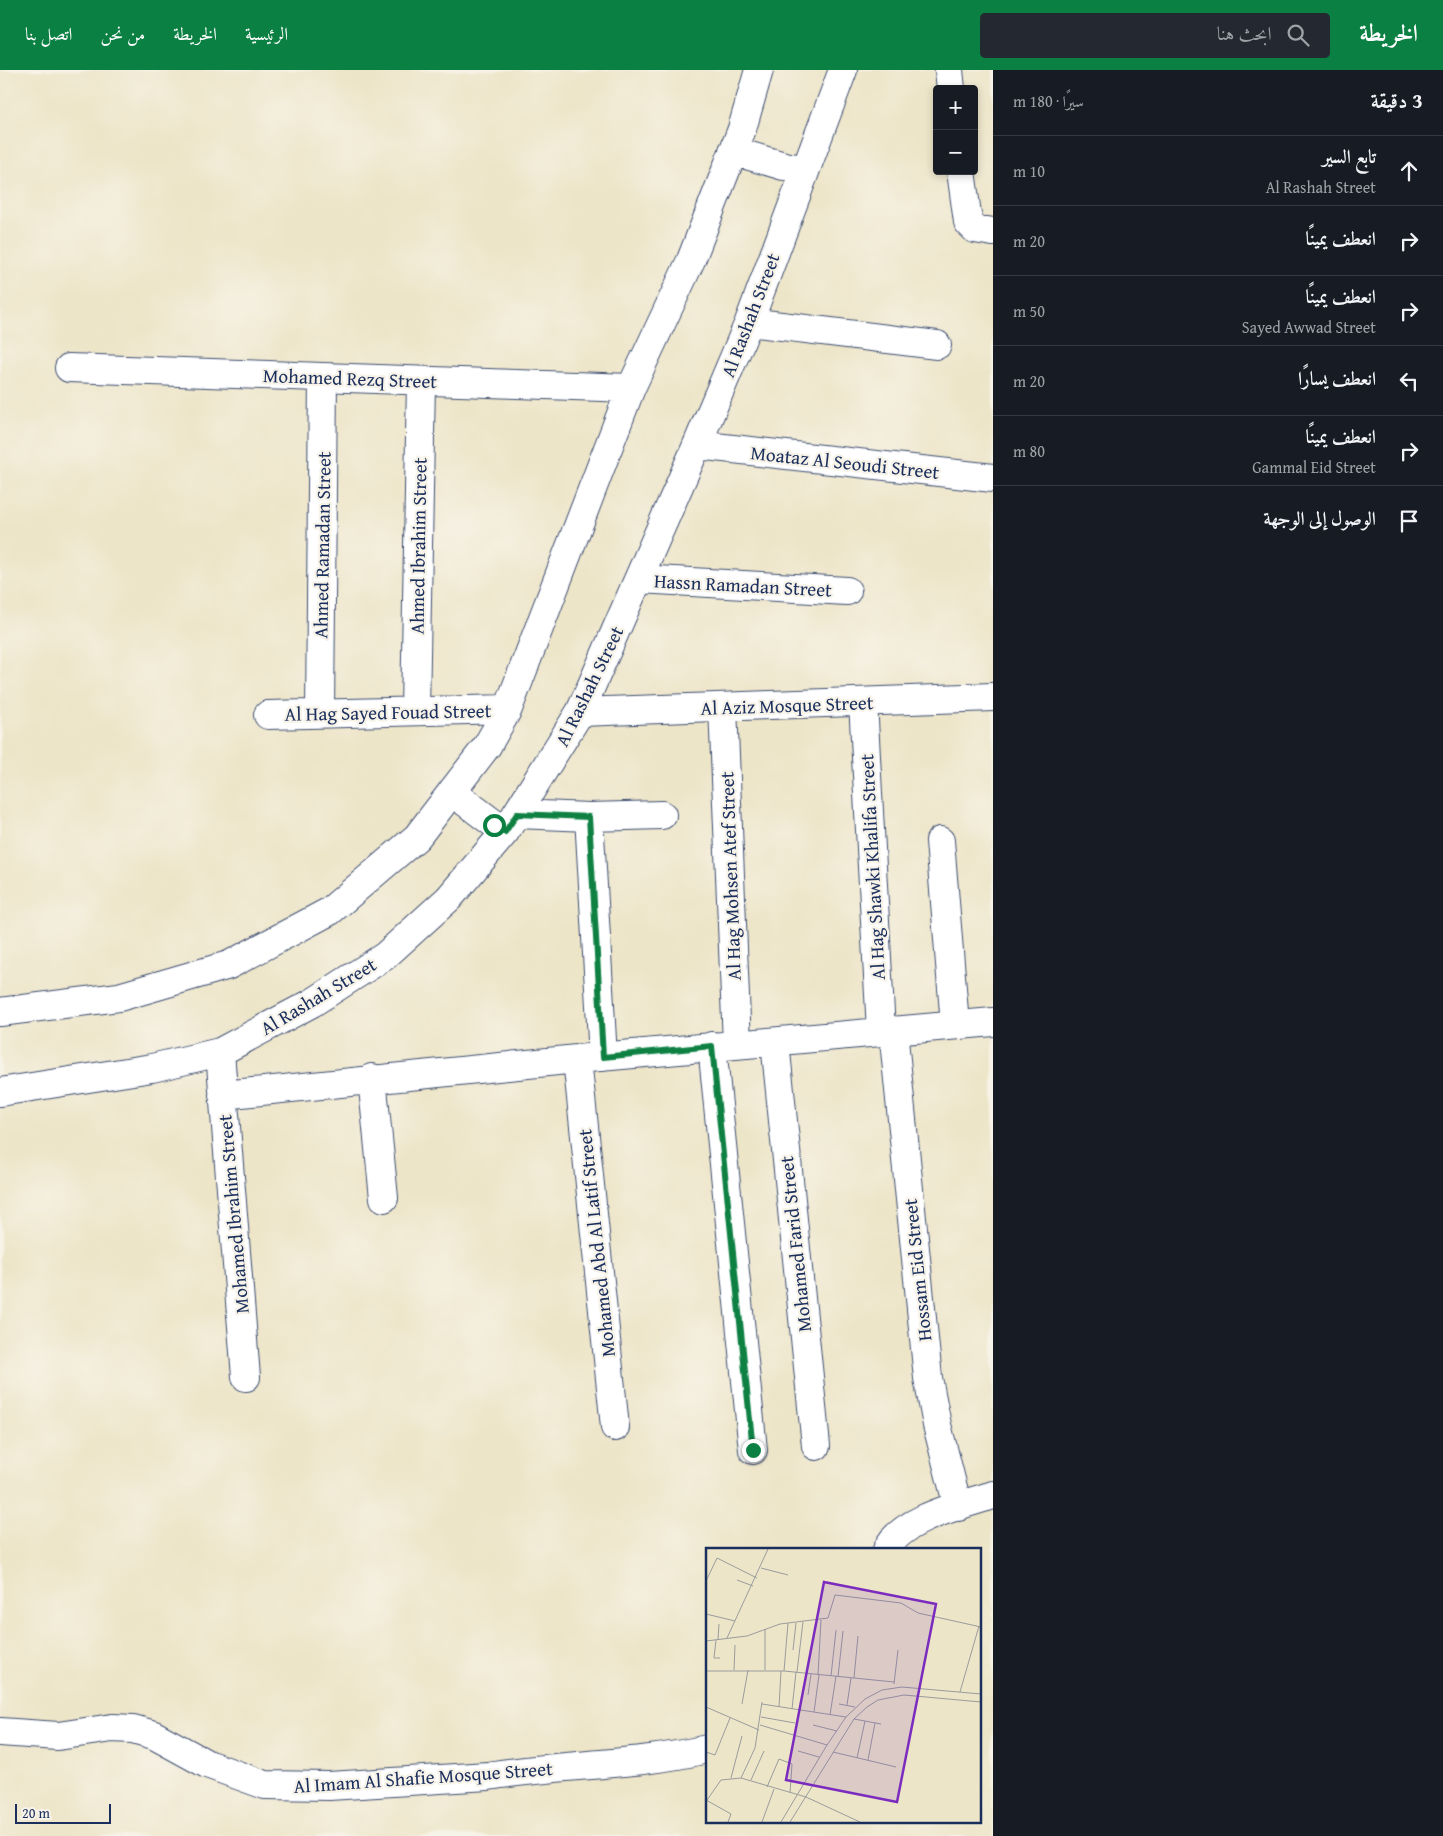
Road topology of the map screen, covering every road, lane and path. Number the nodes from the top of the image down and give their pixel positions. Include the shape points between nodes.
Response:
1 (759, 70) edge
2 (843, 70) edge
3 (949, 70) edge
4 (951, 85) edge
5 (742, 155) junction
6 (794, 167) junction
7 (962, 175) edge
8 (993, 232) edge
9 (749, 322) junction
10 (937, 344) dead end
11 (69, 368) dead end
12 (323, 377) junction
13 (421, 381) junction
14 (631, 388) junction
15 (697, 446) junction
16 (993, 478) edge
17 (638, 579) junction
18 (847, 590) dead end
19 (993, 697) edge
20 (862, 702) junction
21 (723, 707) junction
22 (508, 709) junction
23 (415, 711) junction
24 (580, 712) junction
25 (320, 713) junction
26 (268, 715) dead end
27 (460, 798) junction
28 (662, 815) dead end
29 (589, 817) junction
30 (506, 824) junction
31 (940, 841) dead end
32 (0, 1012) edge
33 (993, 1022) edge
34 (955, 1025) junction
35 (887, 1031) junction
36 (775, 1042) junction
37 (724, 1045) junction
38 (220, 1052) junction
39 (590, 1058) junction
40 (372, 1078) junction
41 (0, 1092) edge
42 (224, 1095) junction
43 (384, 1198) dead end
44 (246, 1377) dead end
45 (615, 1427) dead end
46 (816, 1446) dead end
47 (753, 1450) dead end
48 (993, 1495) edge
49 (958, 1507) junction
50 (888, 1548) edge
51 (0, 1732) edge
52 (706, 1749) edge

1 - 5 street
2 - 6 street, Al Rashah Street
3 - 4 street
5 - 6 street
5 - 14 street
6 - 9 street, Al Rashah Street
7 - 8 street via 968,222 975,229
9 - 10 street
9 - 15 street, Al Rashah Street
11 - 12 street, Mohamed Rezq Street
12 - 13 street, Mohamed Rezq Street
12 - 25 street, Ahmed Ramadan Street
13 - 14 street, Mohamed Rezq Street
13 - 23 street, Ahmed Ibrahim Street
14 - 22 street
15 - 16 street, Moataz Al Seoudi Street
15 - 17 street, Al Rashah Street
17 - 18 street, Hassn Ramadan Street
17 - 24 street, Al Rashah Street
19 - 20 street, Al Aziz Mosque Street
20 - 21 street, Al Aziz Mosque Street
20 - 35 street, Al Hag Shawki Khalifa Street
21 - 24 street, Al Aziz Mosque Street
21 - 37 street, Al Hag Mohsen Atef Street
22 - 23 street, Al Hag Sayed Fouad Street
22 - 27 street
23 - 25 street, Al Hag Sayed Fouad Street
24 - 30 street, Al Rashah Street
25 - 26 street, Al Hag Sayed Fouad Street
27 - 30 street
27 - 32 street via 330,911 229,965 119,997
28 - 29 street
29 - 30 street
29 - 39 street, Mohamed Abd Al Latif Street
30 - 38 street, Al Rashah Street via 449,898 385,956 312,1003
31 - 34 street
33 - 34 street
34 - 35 street
35 - 36 street
35 - 49 street, Hossam Eid Street via 928,1378
36 - 37 street
36 - 46 street, Mohamed Farid Street
37 - 39 street
37 - 47 street, Al Hag Mohsen Atef Street
38 - 41 street, Al Rashah Street via 143,1070
38 - 42 street, Mohamed Ibrahim Street
39 - 40 street
39 - 45 street, Mohamed Abd Al Latif Street
40 - 42 street
40 - 43 street
42 - 44 street, Mohamed Ibrahim Street
48 - 49 street
49 - 50 street via 902,1530
51 - 52 street, Al Imam Al Shafie Mosque Street via 58,1736 112,1728 133,1729 154,1735 234,1775 265,1785 300,1787 488,1776 644,1761

